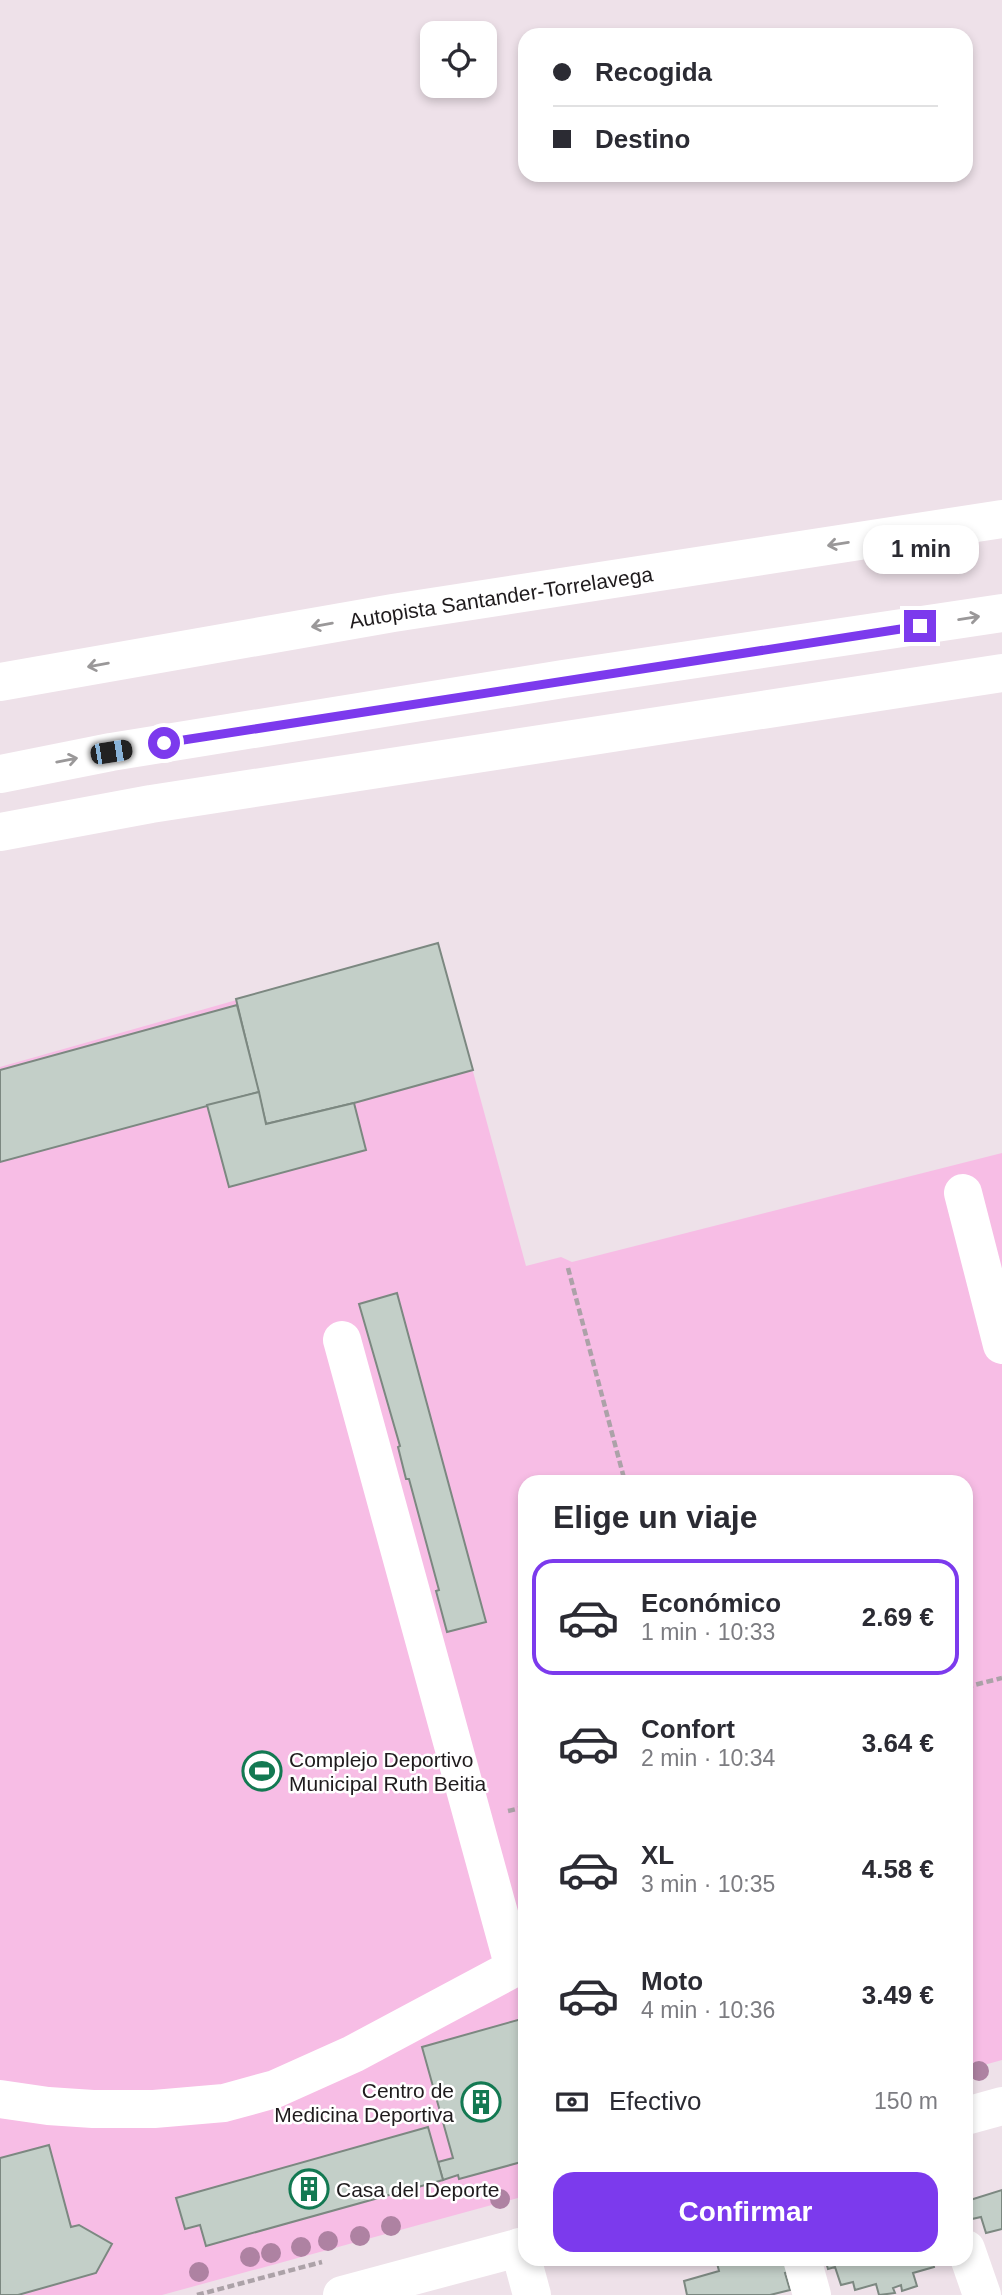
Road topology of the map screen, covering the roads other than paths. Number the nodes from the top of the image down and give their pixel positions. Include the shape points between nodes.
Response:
1 (1002, 519) edge
2 (1002, 613) edge
3 (1002, 673) edge
4 (0, 682) edge
5 (0, 774) edge
6 (0, 832) edge
7 (963, 1193) dead end
8 (342, 1340) dead end
9 (1002, 1345) edge
10 (0, 2098) edge
11 (1002, 2106) edge
12 (973, 2114) edge
13 (518, 2247) edge
14 (526, 2266) edge
15 (804, 2266) edge
16 (972, 2266) edge
17 (1002, 2290) edge
18 (342, 2295) edge
19 (532, 2295) edge
20 (812, 2295) edge
21 (982, 2295) edge

1 -> 4 main road, Autopista Santander-Torrelavega via 393,612
5 -> 2 main road via 111,752
3 - 6 main road via 151,804
7 - 9 main road
8 - 10 main road via 514,1968 353,2054 275,2089 224,2103 93,2109
11 - 12 main road
13 - 18 main road
14 - 19 main road
15 - 20 main road
16 - 21 main road
17 - 21 main road

